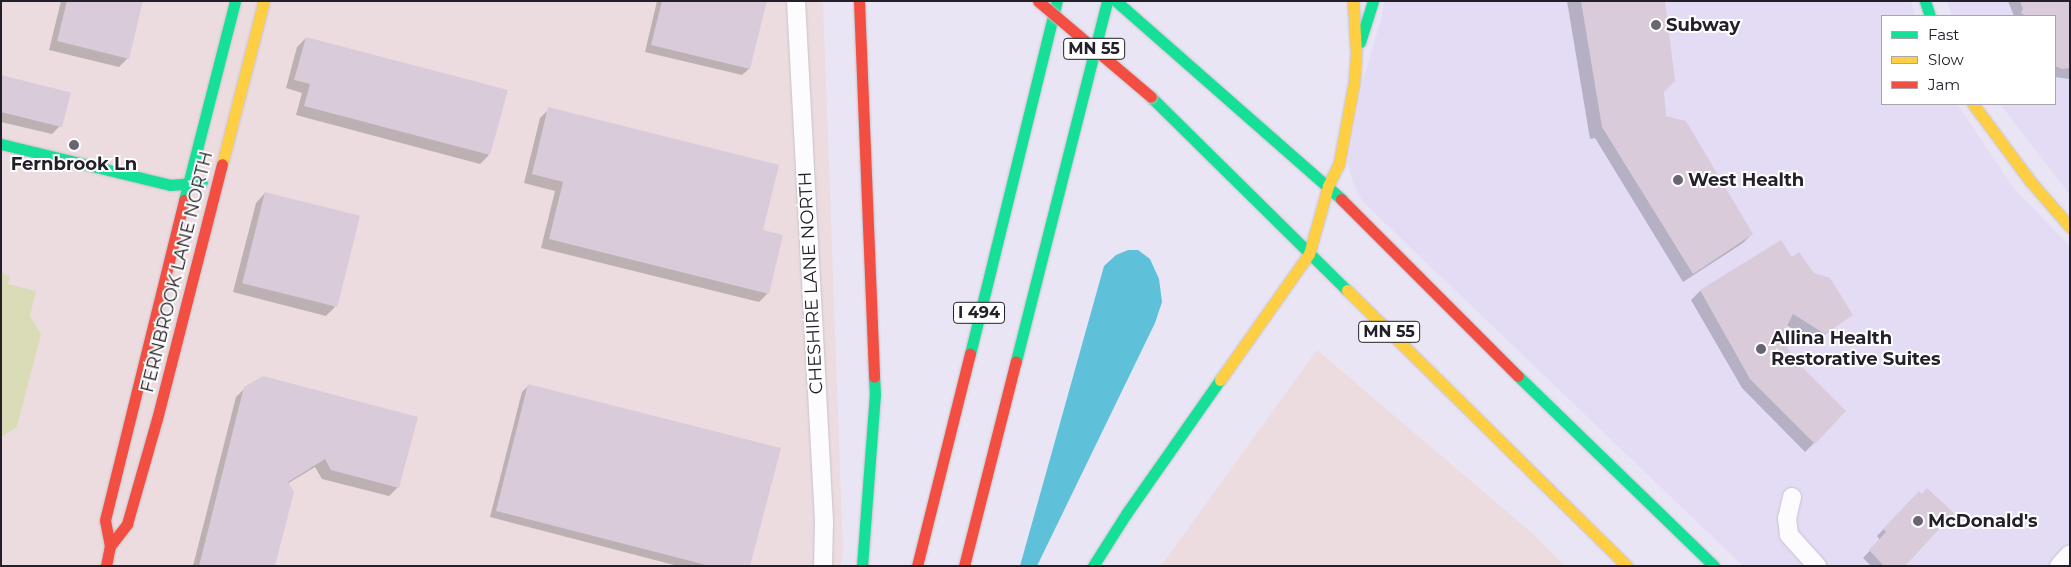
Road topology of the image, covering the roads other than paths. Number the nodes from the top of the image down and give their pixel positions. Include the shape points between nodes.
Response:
1 (235, 1) edge
2 (264, 1) edge
3 (796, 1) edge
4 (1038, 1) edge
5 (1057, 1) edge
6 (1107, 1) edge
7 (1116, 1) edge
8 (1353, 1) edge
9 (1373, 1) edge
10 (1925, 1) edge
11 (859, 4) edge
12 (1930, 15) edge
13 (850, 42) dead end
14 (1356, 52) junction
15 (1974, 105) edge
16 (1, 144) edge
17 (219, 180) junction
18 (187, 184) junction
19 (1328, 186) junction
20 (2070, 227) edge
21 (1309, 254) junction
22 (864, 381) dead end
23 (875, 396) junction
24 (1792, 497) dead end
25 (110, 546) junction
26 (2070, 554) edge
27 (106, 566) edge
28 (823, 566) edge
29 (862, 566) edge
30 (917, 566) edge
31 (964, 566) edge
32 (1093, 566) edge
33 (1627, 566) edge
34 (1714, 566) edge
35 (1817, 566) edge
36 (2058, 566) edge

1 - 18 main road, FERNBROOK LANE NORTH
2 - 17 main road, FERNBROOK LANE NORTH
3 - 28 street, CHESHIRE LANE NORTH via 824,522
4 - 21 main road, MN 55, bridge via 1151,97
5 - 30 main road, I 494
6 - 31 main road, I 494
7 - 19 main road, MN 55
8 - 14 main road
9 - 14 main road
10 - 12 main road
11 - 13 main road
11 - 23 main road
14 - 19 main road via 1354,83 1339,163
15 - 20 main road via 2030,182
16 - 18 main road via 170,185
17 - 18 main road
17 - 25 main road, FERNBROOK LANE NORTH via 158,419 127,524
18 - 25 main road, FERNBROOK LANE NORTH via 105,520
19 - 21 main road
19 - 34 main road, MN 55 via 1450,310
21 - 32 main road
21 - 33 main road, MN 55
22 - 23 main road
23 - 29 main road
24 - 35 street via 1787,518 1789,535
25 - 27 main road, FERNBROOK LANE NORTH
26 - 36 street

